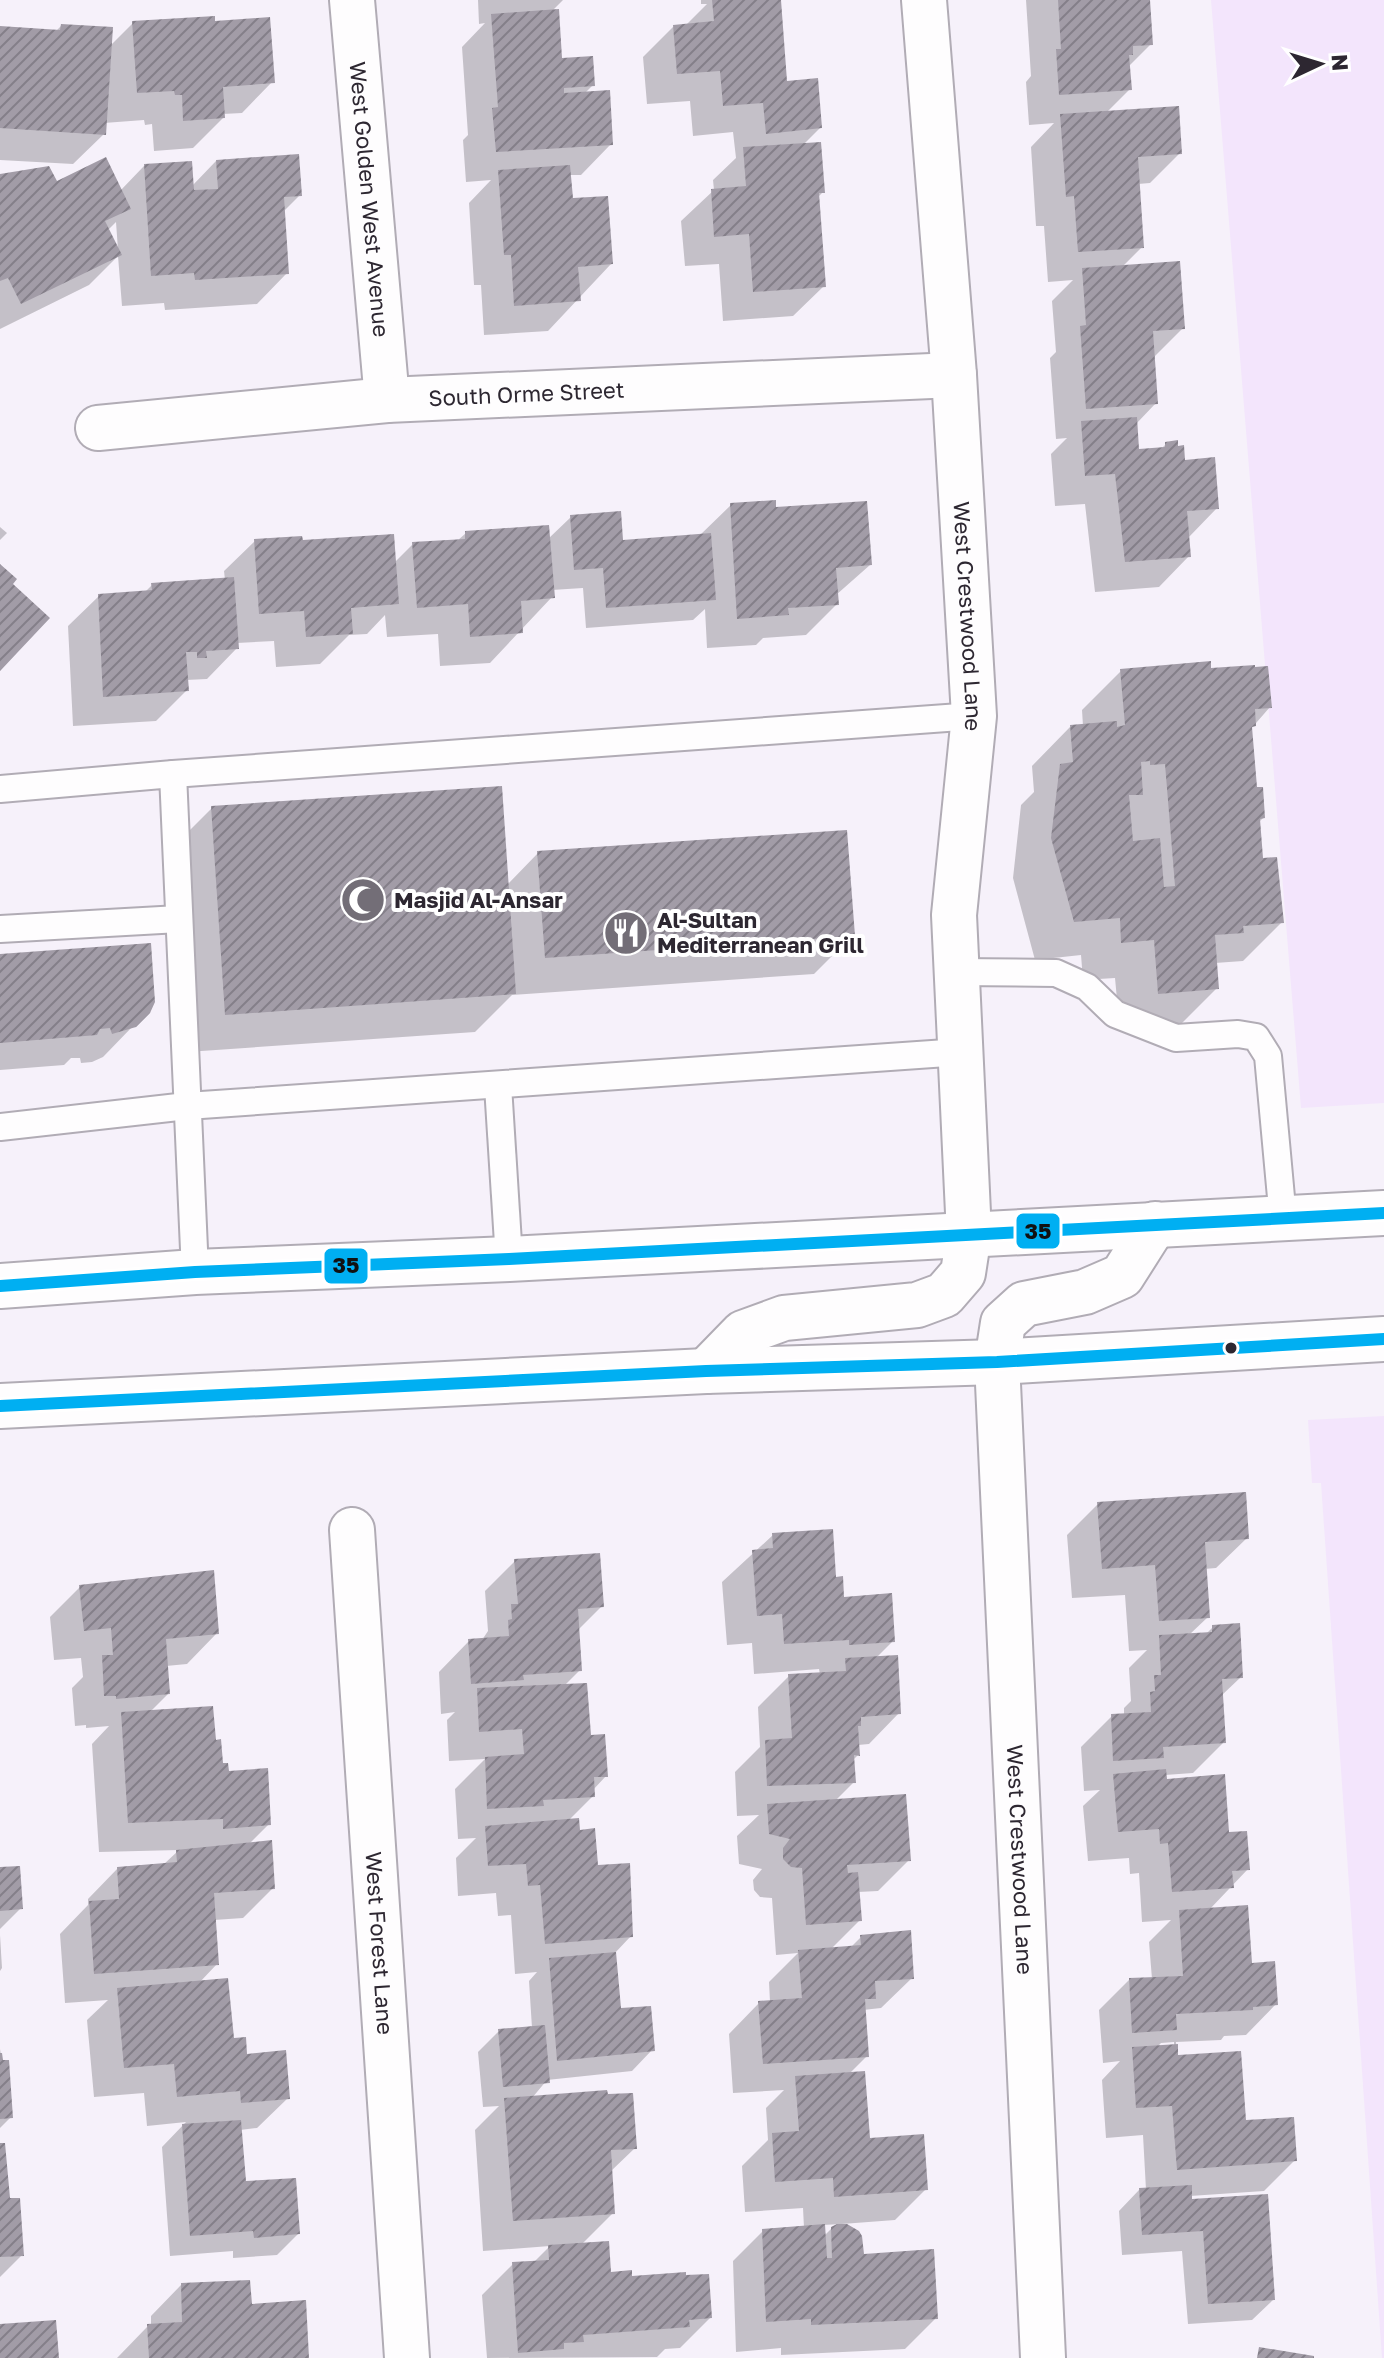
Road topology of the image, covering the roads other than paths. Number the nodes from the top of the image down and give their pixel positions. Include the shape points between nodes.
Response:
1 (352, 0) edge
2 (924, 0) edge
3 (954, 375) junction
4 (387, 400) junction
5 (98, 428) dead end
6 (974, 716) junction
7 (173, 774) junction
8 (0, 789) edge
9 (179, 919) junction
10 (0, 929) edge
11 (955, 972) junction
12 (961, 1052) junction
13 (498, 1086) junction
14 (187, 1106) junction
15 (0, 1127) edge
16 (1384, 1213) edge
17 (1283, 1219) junction
18 (1155, 1224) junction
19 (969, 1234) junction
20 (509, 1259) junction
21 (195, 1272) junction
22 (0, 1286) edge
23 (1384, 1339) edge
24 (997, 1362) junction
25 (706, 1371) junction
26 (0, 1406) edge
27 (352, 1530) dead end
28 (407, 2358) edge
29 (1043, 2358) edge

1 - 4 street, West Golden West Avenue
2 - 3 street, West Crestwood Lane
3 - 4 street, South Orme Street
3 - 6 street, West Crestwood Lane
4 - 5 street, South Orme Street
6 - 7 lane
6 - 11 street, West Crestwood Lane via 954,915
7 - 8 lane
7 - 9 lane
9 - 10 lane
9 - 14 lane
11 - 12 street, West Crestwood Lane
11 - 17 lane via 1056,973 1087,987 1115,1014 1176,1038 1256,1037 1268,1056
12 - 13 lane
12 - 19 street, West Crestwood Lane
13 - 14 lane
13 - 20 lane
14 - 15 lane
14 - 21 lane
16 - 17 street
17 - 18 street
18 - 19 street
18 - 24 street, West Crestwood Lane via 1122,1276 1085,1292 1024,1304 1003,1323
19 - 20 street
19 - 25 street, West Crestwood Lane via 963,1273 944,1295 917,1305 784,1318 743,1333
20 - 21 street
21 - 22 street
23 - 24 street
24 - 25 street
24 - 29 street, West Crestwood Lane
25 - 26 street
27 - 28 street, West Forest Lane

